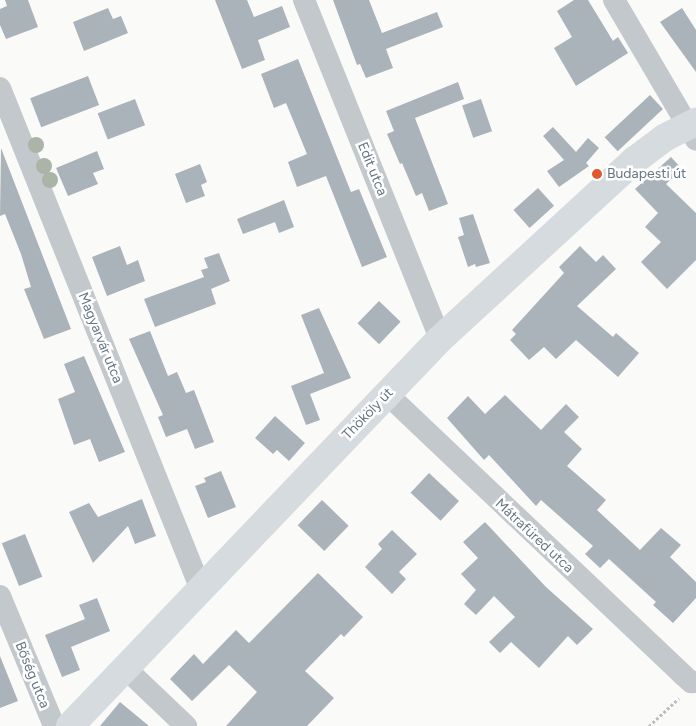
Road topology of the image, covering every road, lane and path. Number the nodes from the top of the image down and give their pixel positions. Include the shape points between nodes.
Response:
1 (304, 0) edge
2 (614, 0) edge
3 (0, 88) edge
4 (693, 129) edge
5 (440, 339) junction
6 (387, 394) junction
7 (200, 588) junction
8 (0, 596) edge
9 (124, 667) junction
10 (690, 680) edge
11 (54, 726) edge
12 (70, 726) edge
13 (186, 726) edge
14 (648, 726) edge

1 - 5 street, Edit utca
2 - 4 street
3 - 7 street, Magyarvár utca
4 - 5 street, Thököly út via 635,160
5 - 6 street, Thököly út
6 - 7 street, Thököly út
6 - 10 street, Mátrafüred utca
7 - 9 street, Thököly út
8 - 11 street, Bőség utca
9 - 12 street, Thököly út
9 - 13 street
10 - 14 path via 671,709

